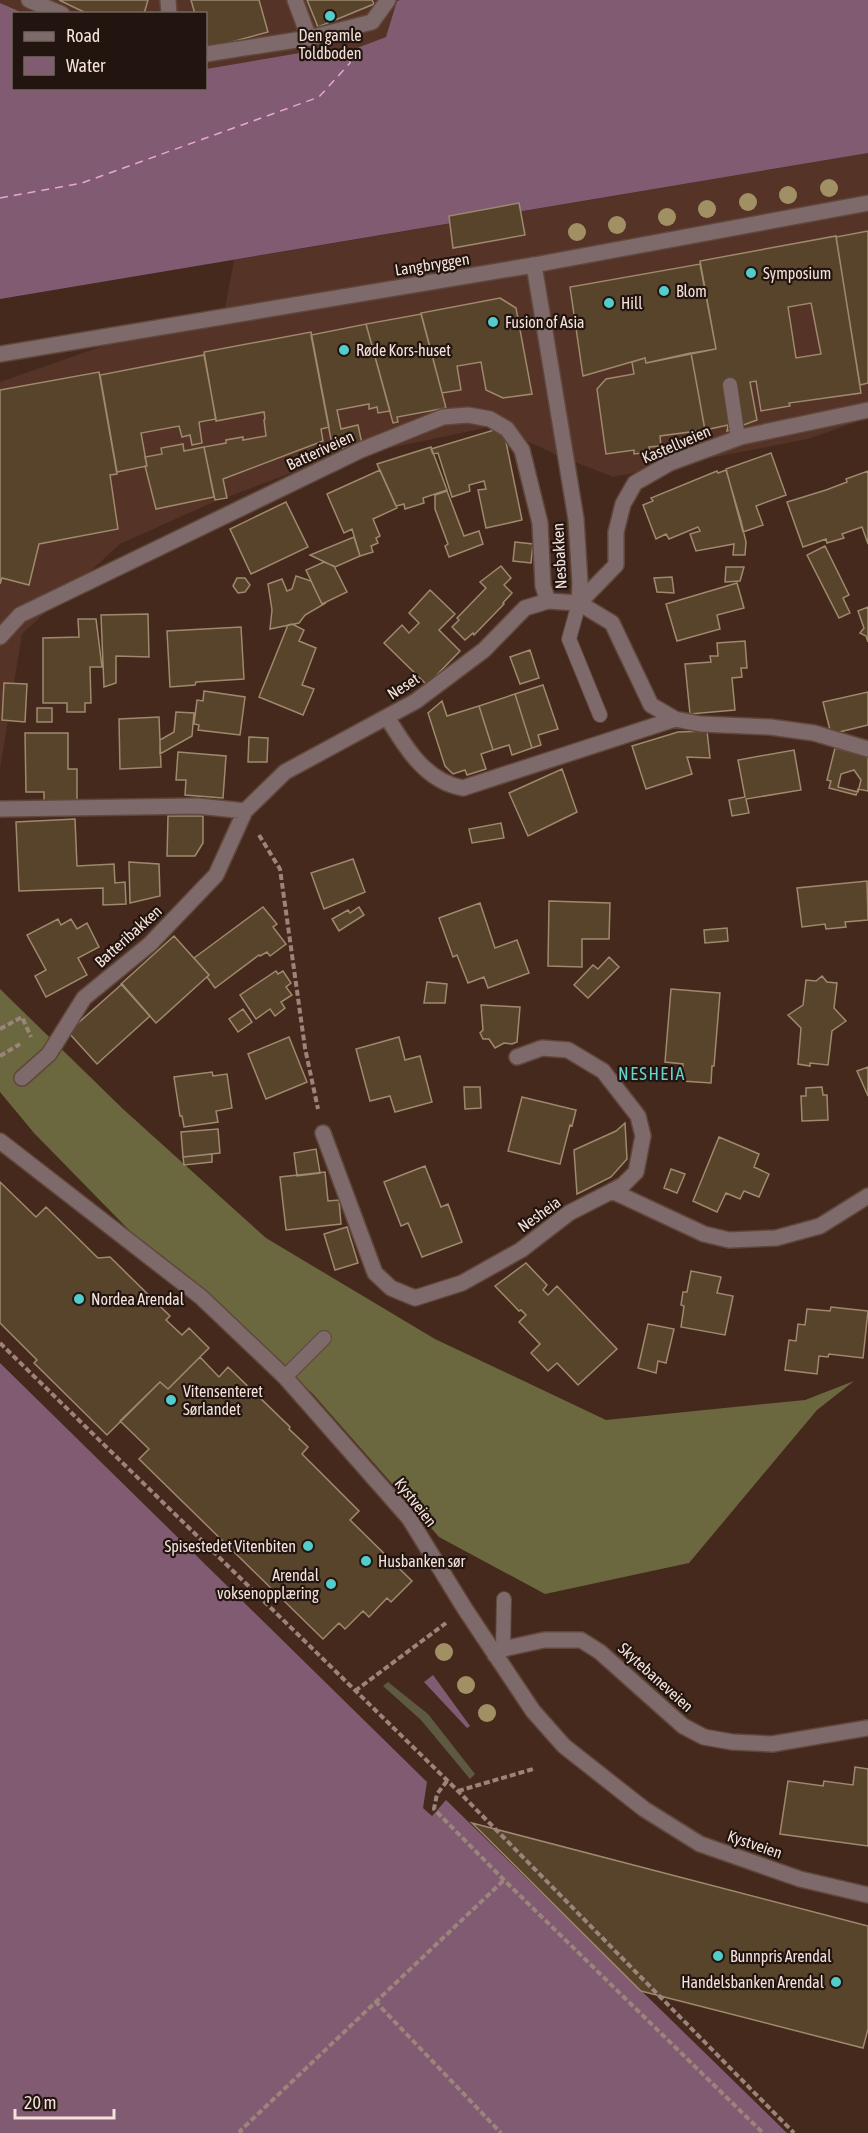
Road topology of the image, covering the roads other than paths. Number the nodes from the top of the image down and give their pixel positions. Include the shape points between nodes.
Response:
1 (29, 0) edge
2 (295, 0) edge
3 (388, 0) edge
4 (57, 12) edge
5 (309, 38) junction
6 (207, 54) edge
7 (868, 203) edge
8 (534, 265) junction
9 (0, 354) edge
10 (730, 385) dead end
11 (868, 410) edge
12 (738, 438) junction
13 (548, 600) junction
14 (579, 603) junction
15 (0, 637) edge
16 (600, 715) dead end
17 (387, 717) junction
18 (675, 719) junction
19 (868, 749) edge
20 (0, 808) edge
21 (245, 812) junction
22 (517, 1058) dead end
23 (22, 1078) dead end
24 (323, 1133) road end
25 (0, 1141) edge
26 (612, 1191) junction
27 (868, 1196) edge
28 (324, 1338) dead end
29 (285, 1377) junction
30 (504, 1599) dead end
31 (499, 1652) junction
32 (868, 1728) edge
33 (868, 1895) edge

1 - 4 street
2 - 5 street
3 - 5 street via 372,22
5 - 6 street
7 - 8 street, Langbryggen
8 - 9 street, Langbryggen
8 - 14 street, Nesbakken via 576,519
10 - 12 lane
11 - 12 street, Kastellveien
12 - 14 street, Kastellveien via 670,463 635,483 623,504 616,532 616,565
13 - 14 street, Neset
13 - 15 street, Batteriveien via 543,586 540,523 522,450 507,429 490,418 468,415 443,417 361,450 20,615
13 - 17 street, Neset via 525,608 484,650 416,701
14 - 16 lane via 569,639
14 - 18 street, Nesbakken via 612,623 651,705
17 - 18 street via 404,746 424,768 451,786 464,788
17 - 21 street, Neset via 285,772
18 - 19 street, Nesbakken via 814,733
20 - 21 street via 198,806
21 - 23 street, Batteribakken via 216,875 150,944 84,998 49,1054
22 - 26 street, Nesheia via 542,1047 567,1050 603,1071 638,1116 642,1136 636,1172
24 - 26 street, Nesheia via 375,1273 391,1288 415,1298 462,1283 521,1250 569,1213
25 - 29 street, Kystveien via 201,1297
26 - 27 street via 704,1234 729,1240 776,1238 820,1226
28 - 29 lane
29 - 31 street, Kystveien via 409,1518
30 - 31 lane
31 - 32 street, Skytebaneveien via 544,1640 581,1640 600,1652 683,1726 704,1737 772,1743
31 - 33 street, Kystveien via 532,1711 564,1746 644,1809 700,1844 800,1879

